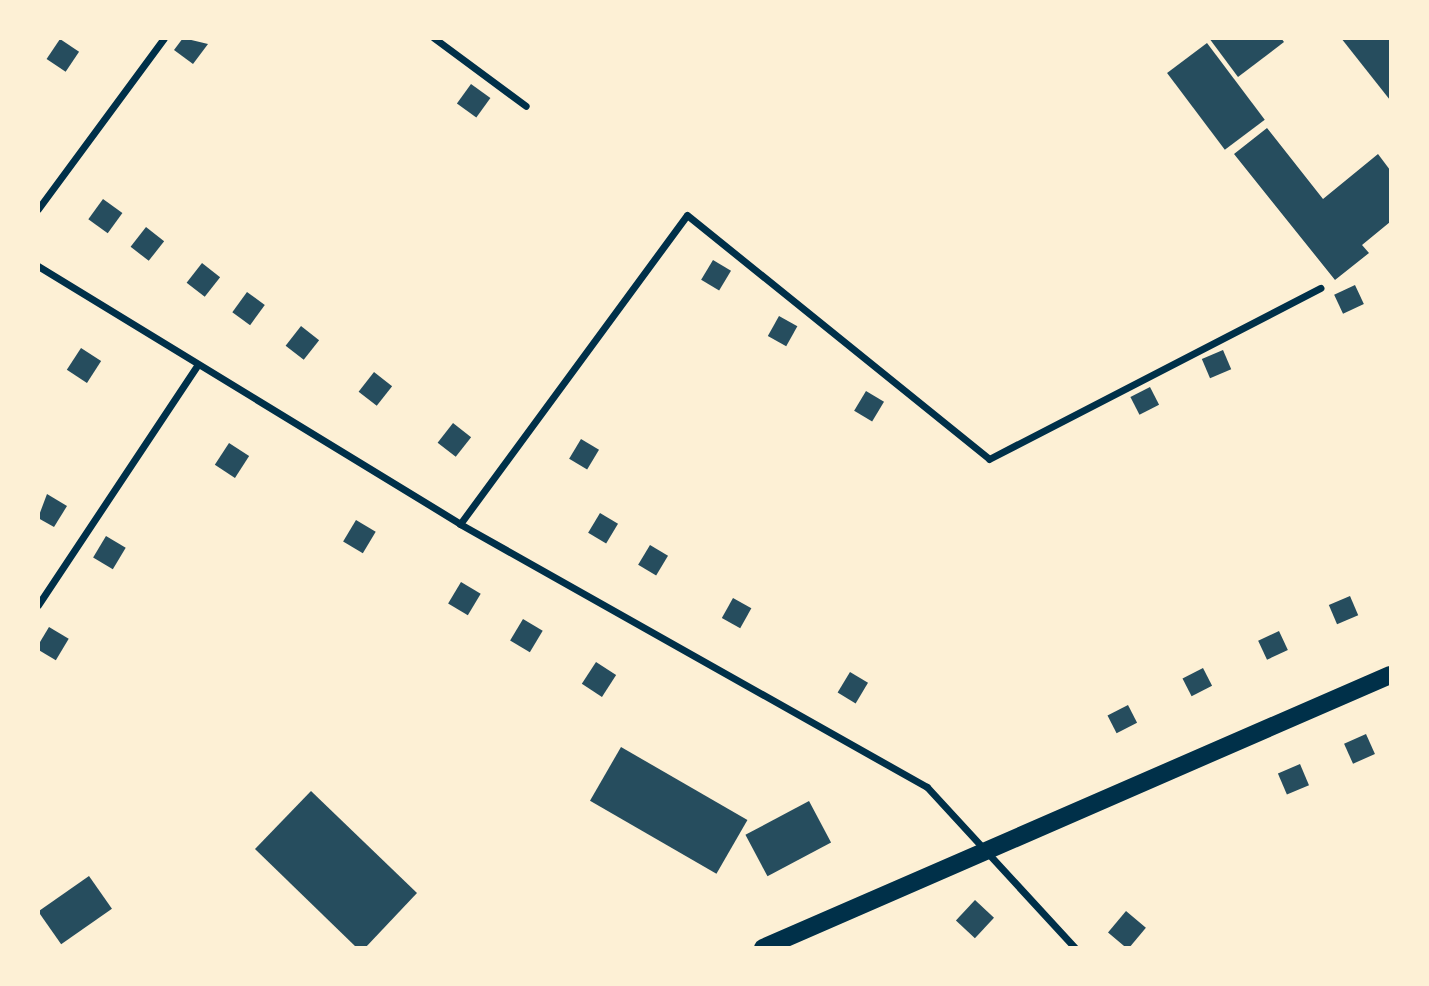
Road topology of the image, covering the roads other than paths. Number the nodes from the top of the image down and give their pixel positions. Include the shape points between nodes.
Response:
1 (164, 38) edge
2 (434, 38) edge
3 (526, 107) dead end
4 (38, 209) edge
5 (38, 266) edge
6 (1320, 288) dead end
7 (197, 366) junction
8 (460, 524) junction
9 (38, 605) edge
10 (1391, 675) edge
11 (981, 849) junction
12 (763, 947) edge
13 (1075, 947) edge

1 - 4 street
2 - 3 street
5 - 7 street
6 - 8 street via 989,459 687,215
7 - 8 street
7 - 9 street
8 - 11 street via 927,787
10 - 11 main road
11 - 12 main road
11 - 13 street

